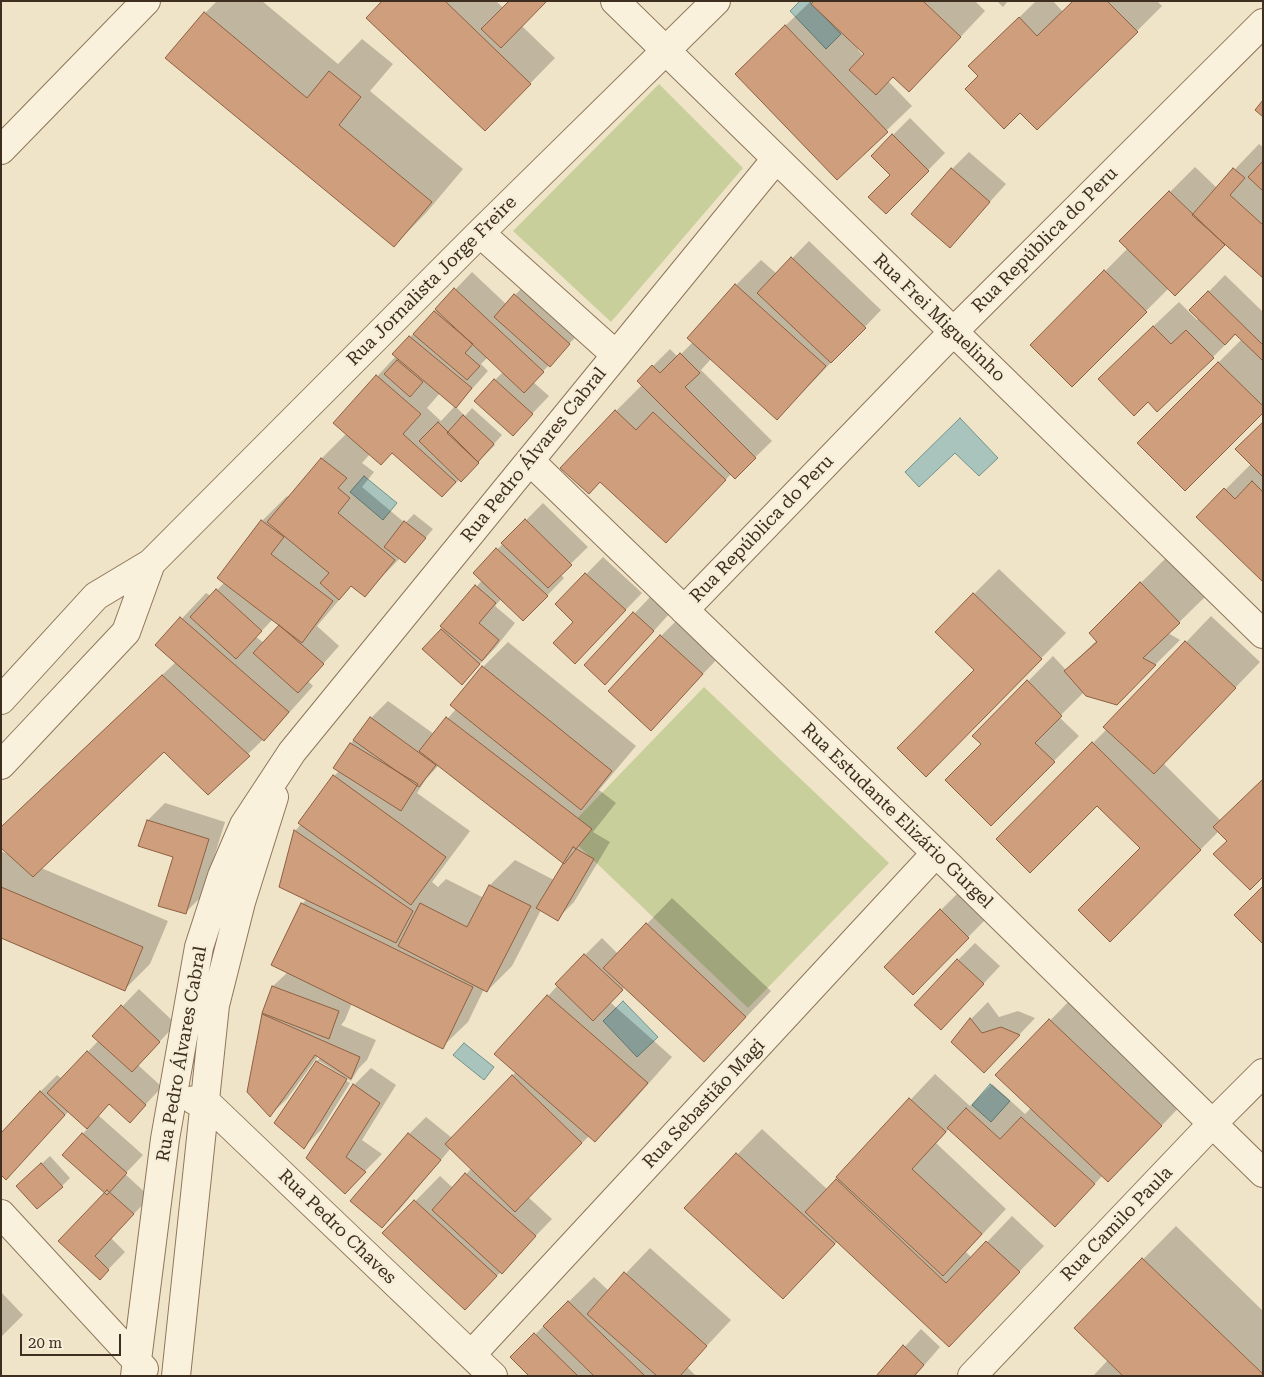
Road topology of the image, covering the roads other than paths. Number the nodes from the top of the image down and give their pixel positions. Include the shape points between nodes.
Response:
1 (146, 1) edge
2 (615, 1) edge
3 (716, 1) edge
4 (1263, 23) edge
5 (666, 51) junction
6 (1, 150) edge
7 (776, 158) junction
8 (480, 233) junction
9 (953, 332) junction
10 (616, 355) junction
11 (530, 461) junction
12 (150, 562) junction
13 (684, 610) junction
14 (1263, 634) edge
15 (1, 700) edge
16 (292, 752) junction
17 (1, 765) edge
18 (936, 853) junction
19 (1263, 1073) edge
20 (172, 1096) junction
21 (206, 1102) junction
22 (1212, 1124) junction
23 (1263, 1173) edge
24 (1, 1214) edge
25 (471, 1355) junction
26 (141, 1371) edge
27 (176, 1376) edge
28 (493, 1376) edge
29 (972, 1376) edge

1 - 6 street
2 - 5 street, Rua Frei Miguelinho
3 - 5 street, Rua Jornalista Jorge Freire
4 - 9 street, Rua República do Peru
5 - 7 street, Rua Frei Miguelinho
5 - 8 street, Rua Jornalista Jorge Freire
7 - 9 street, Rua Frei Miguelinho
7 - 10 street, Rua Pedro Álvares Cabral
8 - 10 street
8 - 12 street, Rua Jornalista Jorge Freire
9 - 13 street, Rua República do Peru
9 - 14 street, Rua Frei Miguelinho
10 - 11 street, Rua Pedro Álvares Cabral
11 - 13 street, Rua Estudante Elizário Gurgel
11 - 16 street, Rua Pedro Álvares Cabral
12 - 15 street, Rua Jornalista Jorge Freire via 96,596
12 - 17 street, Rua Jornalista Jorge Freire via 126,632
13 - 18 street, Rua Estudante Elizário Gurgel
16 - 20 street, Rua Pedro Álvares Cabral via 244,825 222,876 199,947
16 - 21 street, Rua Pedro Álvares Cabral via 274,797 241,902 218,996
18 - 22 street, Rua Estudante Elizário Gurgel
18 - 25 street, Rua Sebastião Magi
19 - 22 street, Rua Camilo Paula
20 - 21 street
20 - 26 street, Rua Pedro Álvares Cabral
21 - 25 street, Rua Pedro Chaves
21 - 27 street, Rua Pedro Álvares Cabral
22 - 23 street, Rua Estudante Elizário Gurgel
22 - 29 street, Rua Camilo Paula
24 - 26 street
25 - 28 street, Rua Pedro Chaves

